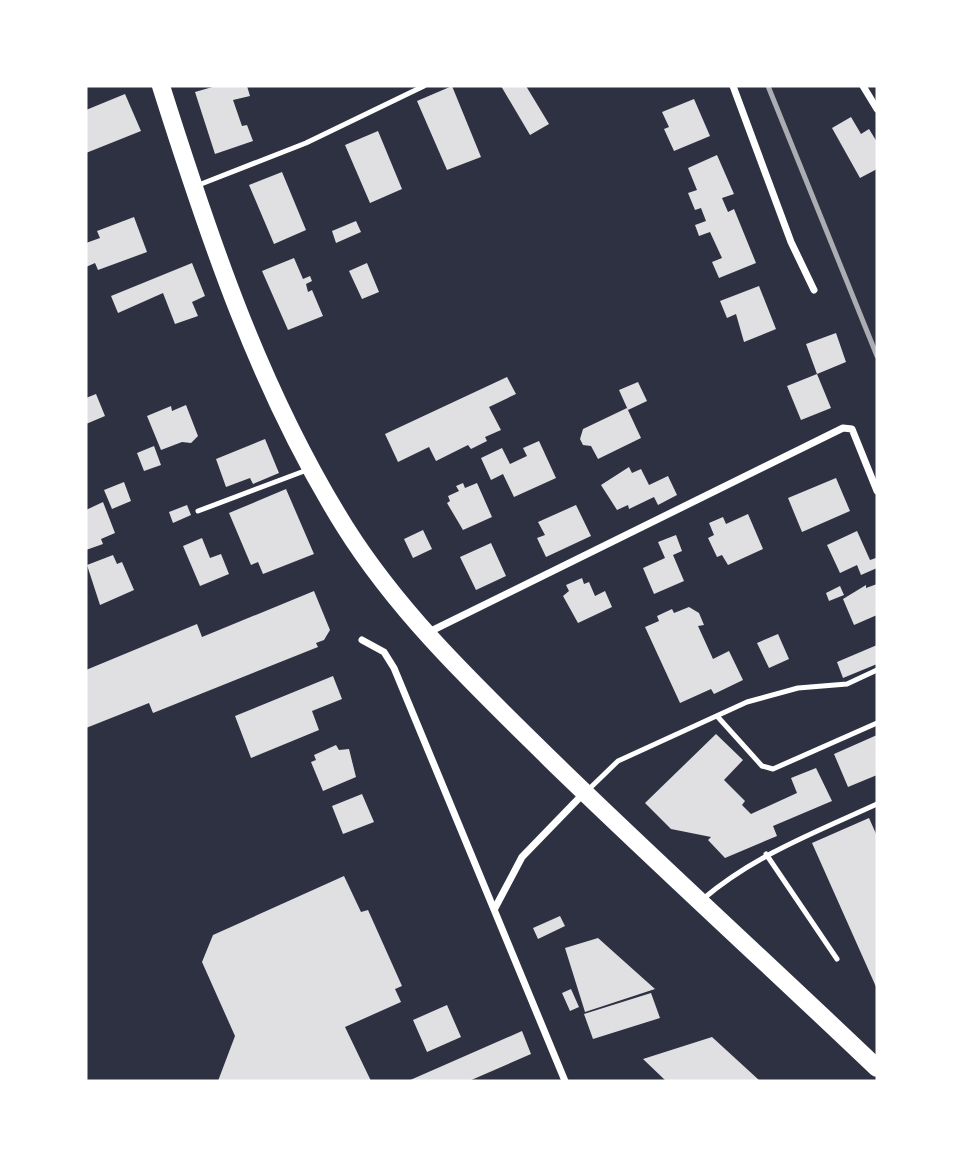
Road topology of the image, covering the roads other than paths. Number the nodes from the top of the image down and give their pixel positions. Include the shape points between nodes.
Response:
1 (161, 86) edge
2 (424, 86) edge
3 (733, 86) edge
4 (863, 86) edge
5 (877, 109) edge
6 (193, 188) junction
7 (814, 290) dead end
8 (311, 468) junction
9 (877, 491) edge
10 (198, 511) dead end
11 (425, 634) junction
12 (362, 640) dead end
13 (877, 670) edge
14 (717, 716) junction
15 (877, 723) edge
16 (585, 793) junction
17 (877, 804) edge
18 (766, 853) junction
19 (700, 901) junction
20 (495, 908) junction
21 (837, 959) dead end
22 (877, 1069) edge
23 (565, 1081) edge

1 - 6 main road
2 - 6 lane via 306,143
3 - 7 street via 791,242
4 - 5 street
6 - 8 main road via 255,354
8 - 10 lane
8 - 11 main road via 346,528
9 - 11 street via 852,429 844,428
11 - 16 main road
12 - 20 street via 384,652 394,668
13 - 14 lane via 848,684 798,688
14 - 15 lane via 762,766 773,769
14 - 16 lane via 618,761
16 - 19 main road
16 - 20 street via 522,857
17 - 18 lane
18 - 19 lane
18 - 21 lane
19 - 22 main road
20 - 23 street

